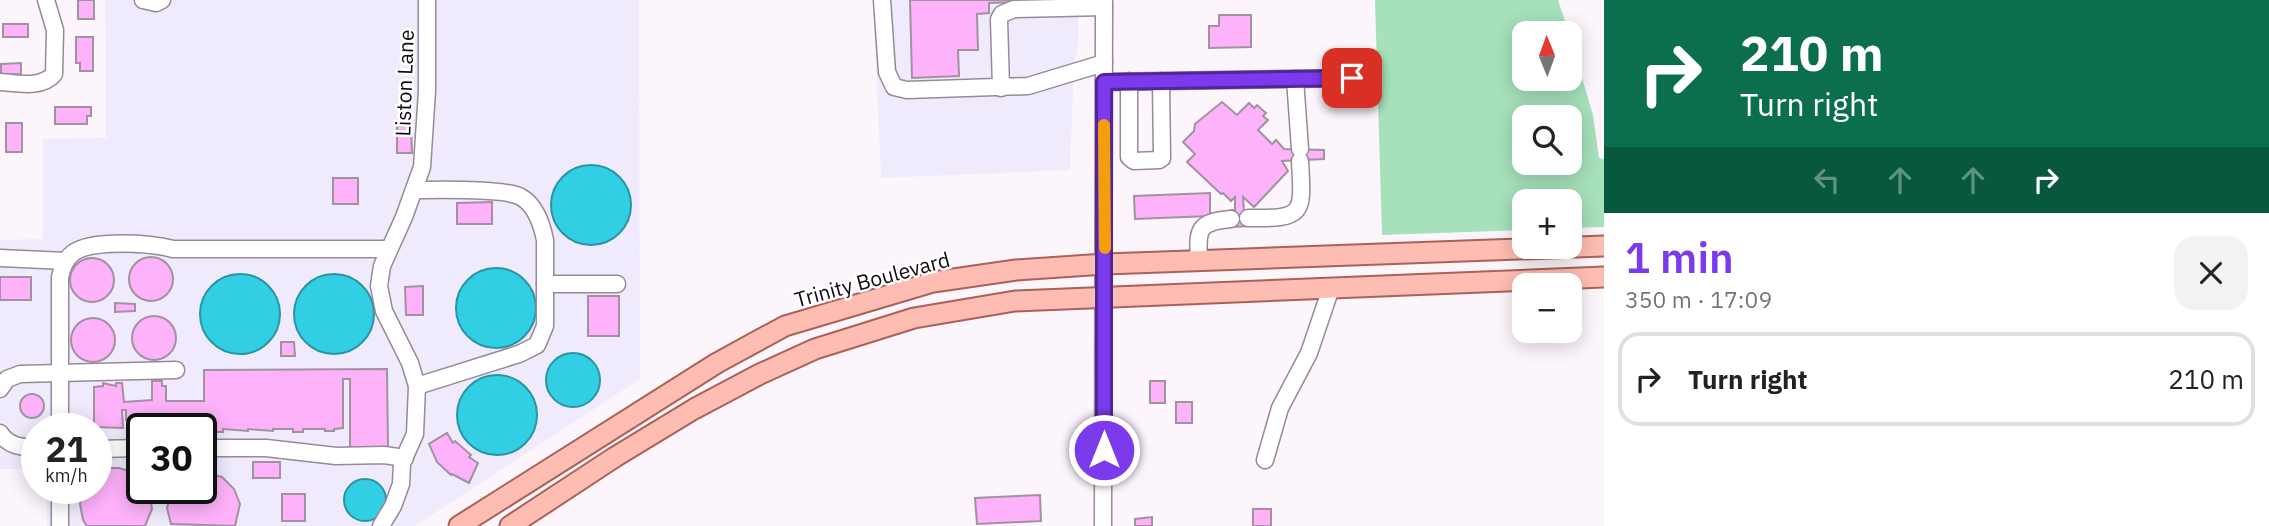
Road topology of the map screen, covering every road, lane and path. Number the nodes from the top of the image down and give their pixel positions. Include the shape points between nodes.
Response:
1 (46, 0) edge
2 (143, 0) edge
3 (162, 0) edge
4 (427, 0) edge
5 (882, 0) edge
6 (1104, 3) edge
7 (1064, 4) edge
8 (1104, 63) junction
9 (1352, 78) dead end
10 (1295, 79) junction
11 (1129, 81) junction
12 (1161, 81) junction
13 (0, 82) edge
14 (1104, 82) junction
15 (1000, 89) junction
16 (415, 190) junction
17 (1604, 246) edge
18 (389, 248) junction
19 (0, 258) edge
20 (1199, 260) junction
21 (66, 261) junction
22 (1105, 264) junction
23 (1604, 277) edge
24 (545, 284) junction
25 (617, 284) dead end
26 (1331, 288) junction
27 (1105, 297) junction
28 (176, 370) dead end
29 (60, 372) junction
30 (417, 386) junction
31 (0, 389) edge
32 (60, 413) edge
33 (0, 433) edge
34 (21, 447) edge
35 (217, 448) edge
36 (405, 458) junction
37 (1265, 460) dead end
38 (60, 504) edge
39 (60, 526) edge
40 (382, 526) edge
41 (459, 526) edge
42 (510, 526) edge
43 (1103, 526) edge

1 - 13 street via 55,30 54,74 40,83
2 - 3 street
4 - 16 street, Liston Lane via 427,91 422,167
5 - 15 street via 887,72 894,87
6 - 7 street
6 - 8 street
7 - 15 street via 1002,13
8 - 14 street
8 - 15 street via 1028,86
9 - 10 street
10 - 12 street
10 - 20 street via 1302,199 1296,213 1270,219 1216,220 1198,235
11 - 12 street
11 - 12 street via 1129,157 1134,161 1162,158
11 - 14 street
14 - 22 street
16 - 18 street
16 - 24 street via 520,196 542,227
17 - 20 main road, Trinity Boulevard
18 - 21 street via 95,245 72,253
18 - 30 street via 379,286 384,312
19 - 21 street
20 - 22 main road, Trinity Boulevard
21 - 29 street via 60,277
22 - 27 street
22 - 41 main road, Trinity Boulevard via 933,282 785,326 717,363
23 - 26 main road
24 - 25 street
24 - 30 street via 545,326 537,345
26 - 27 main road
26 - 37 street via 1309,353 1280,408
27 - 42 main road via 1015,302 914,318 815,349 694,409
27 - 43 street
28 - 29 street
29 - 31 street via 20,374 7,379
29 - 32 street
30 - 36 street via 415,434
33 - 34 street
35 - 36 street
36 - 40 street via 401,485
38 - 39 street

